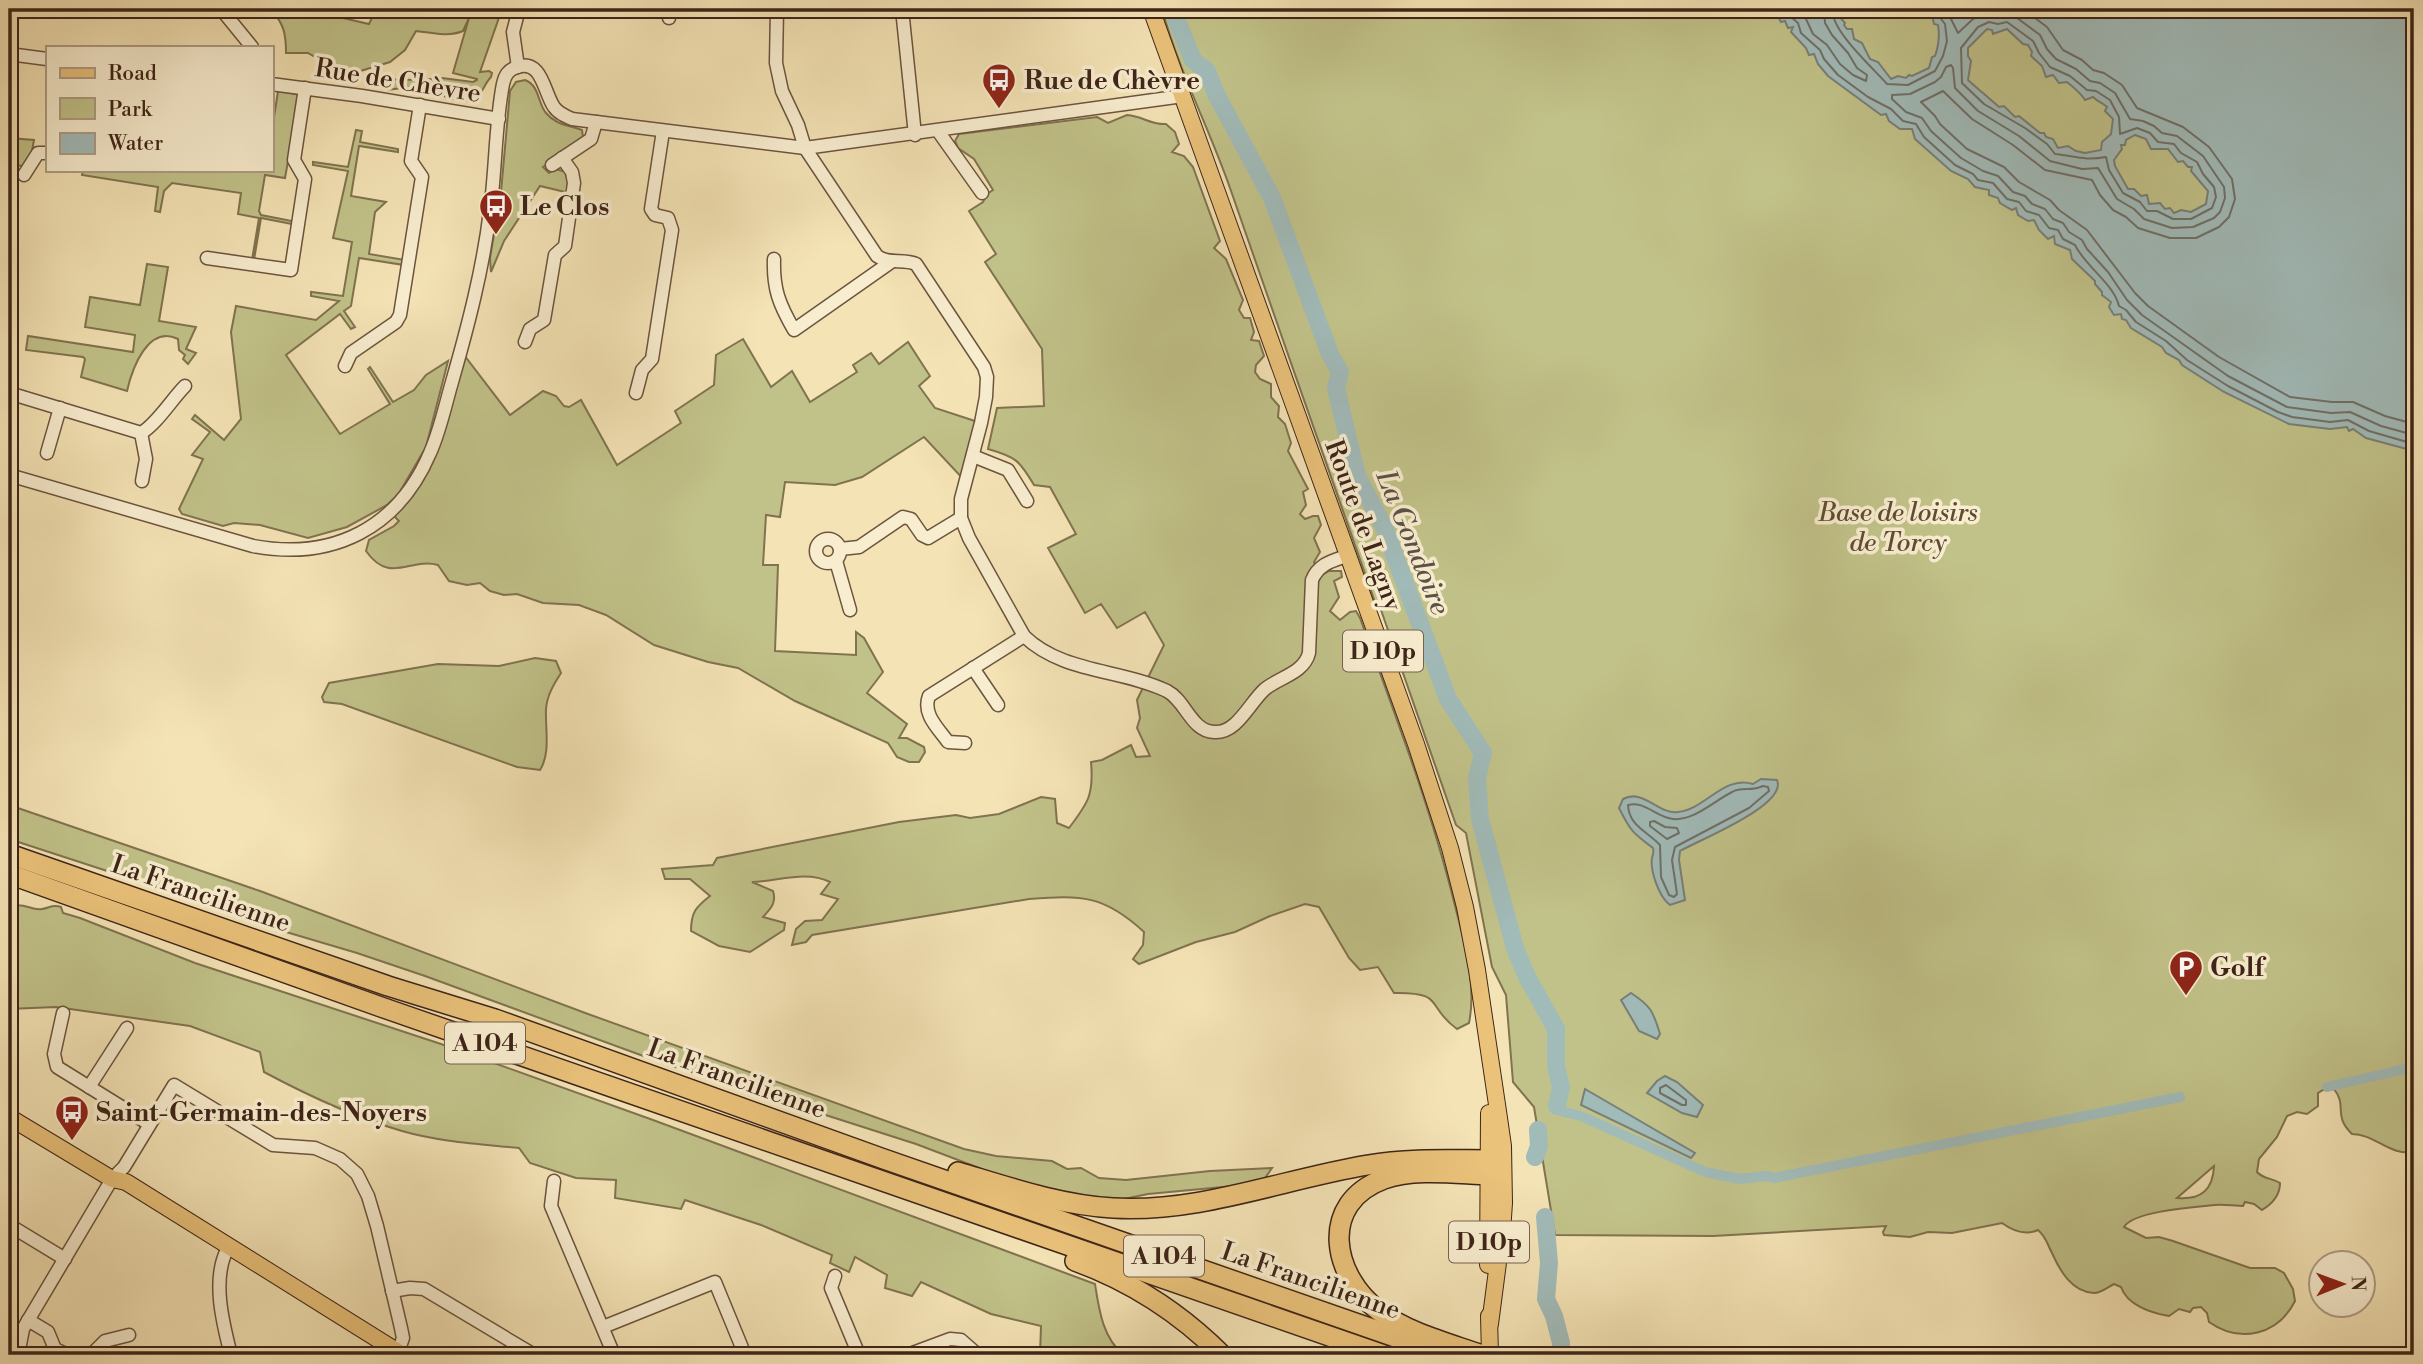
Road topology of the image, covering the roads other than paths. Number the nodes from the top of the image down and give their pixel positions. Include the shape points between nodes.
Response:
1 (221, 9) edge
2 (519, 9) edge
3 (777, 9) edge
4 (902, 9) edge
5 (1151, 9) edge
6 (251, 46) edge
7 (9, 54) edge
8 (46, 59) edge
9 (518, 67) junction
10 (280, 85) edge
11 (305, 88) junction
12 (1183, 96) junction
13 (420, 105) junction
14 (499, 119) junction
15 (596, 122) junction
16 (663, 131) junction
17 (939, 131) junction
18 (915, 135) junction
19 (805, 148) junction
20 (46, 153) edge
21 (24, 175) dead end
22 (982, 193) dead end
23 (207, 258) dead end
24 (774, 259) dead end
25 (891, 262) junction
26 (525, 342) dead end
27 (345, 366) dead end
28 (185, 386) dead end
29 (9, 393) edge
30 (636, 393) dead end
31 (60, 408) junction
32 (141, 433) junction
33 (47, 453) dead end
34 (973, 456) junction
35 (9, 475) edge
36 (142, 481) dead end
37 (1027, 501) dead end
38 (961, 517) junction
39 (1349, 555) junction
40 (850, 610) dead end
41 (1024, 636) junction
42 (973, 668) junction
43 (998, 705) dead end
44 (965, 743) dead end
45 (9, 854) edge
46 (9, 874) edge
47 (64, 1013) dead end
48 (127, 1028) dead end
49 (89, 1087) junction
50 (9, 1117) edge
51 (149, 1124) junction
52 (881, 1158) junction
53 (1497, 1171) junction
54 (112, 1179) junction
55 (554, 1181) dead end
56 (963, 1208) junction
57 (9, 1225) edge
58 (226, 1251) junction
59 (65, 1259) junction
60 (835, 1276) dead end
61 (392, 1291) junction
62 (28, 1320) junction
63 (603, 1327) junction
64 (129, 1335) dead end
65 (396, 1354) edge
66 (18, 1355) edge
67 (68, 1355) edge
68 (90, 1355) edge
69 (231, 1355) edge
70 (530, 1355) edge
71 (614, 1355) edge
72 (745, 1355) edge
73 (859, 1355) edge
74 (907, 1355) edge
75 (978, 1355) edge
76 (1222, 1355) edge
77 (1384, 1355) edge
78 (1447, 1355) edge
79 (1482, 1355) edge
80 (1490, 1355) edge

1 - 6 street
2 - 9 street via 513,32
3 - 19 street via 778,73
4 - 18 street
5 - 12 main road, D 10p
7 - 8 street
9 - 14 street via 504,78
9 - 15 street, Rue de Chèvre via 539,74 552,105 561,114
10 - 11 street, Rue de Chèvre
11 - 13 street, Rue de Chèvre
11 - 23 street via 294,160 305,178 291,270
12 - 17 street, Rue de Chèvre
12 - 39 main road, Route de Lagny / D 10p
13 - 14 street, Rue de Chèvre
13 - 27 street via 411,161 422,177 400,315 396,323 351,353
14 - 35 street via 482,261 438,430 412,487 383,519 334,543 276,549
15 - 16 street, Rue de Chèvre
15 - 26 street via 591,139 557,161 572,172 574,183 565,246 555,255 544,320 530,329
16 - 19 street, Rue de Chèvre
16 - 30 street via 651,209 668,218 672,230 652,359 642,370
17 - 18 street, Rue de Chèvre
17 - 22 street
18 - 19 street, Rue de Chèvre
19 - 25 street via 877,256
20 - 21 street via 38,153
24 - 25 street via 774,282 794,330
25 - 34 street via 912,262 921,270 984,367 986,397
28 - 32 street
29 - 31 street
31 - 32 street
31 - 33 street
32 - 36 street via 146,459
34 - 37 street via 1008,470
34 - 38 street
38 - 40 street via 928,538 911,519 903,517 859,547 838,555
38 - 41 street
39 - 41 street via 1318,568 1312,580 1305,664 1264,690 1224,731 1203,730 1173,695 1052,656
39 - 53 main road, Route de Lagny / D 10p via 1450,848 1474,949
41 - 42 street
42 - 43 street
42 - 44 street via 929,696 927,704 929,715 948,742
45 - 52 highway, La Francilienne / A 104 via 495,1019
46 - 56 highway, La Francilienne / A 104
47 - 49 street via 54,1054 57,1067
48 - 49 street
49 - 51 street
50 - 54 main road
51 - 54 street
51 - 61 street via 174,1085 273,1145 315,1148 340,1159 357,1174 368,1196
52 - 53 highway via 908,1156 1064,1202 1139,1209 1200,1203 1369,1164 1414,1160
52 - 78 highway, La Francilienne / A 104
53 - 79 highway via 1383,1179 1351,1203 1338,1236 1346,1274 1380,1312
53 - 80 main road, D 10p via 1488,1303
54 - 58 main road via 126,1182
54 - 59 street
55 - 63 street via 551,1206
56 - 76 highway via 975,1224 1096,1269 1145,1296 1174,1313
56 - 77 highway, La Francilienne / A 104
57 - 59 street
58 - 65 main road
58 - 69 street via 220,1271 221,1299
59 - 62 street
60 - 73 street via 831,1288
61 - 65 street via 403,1338
61 - 70 street via 424,1289
62 - 66 street
62 - 67 street via 48,1332 55,1349
63 - 71 street
63 - 72 street via 715,1282
64 - 68 street via 105,1341
74 - 75 street via 950,1339 961,1340

